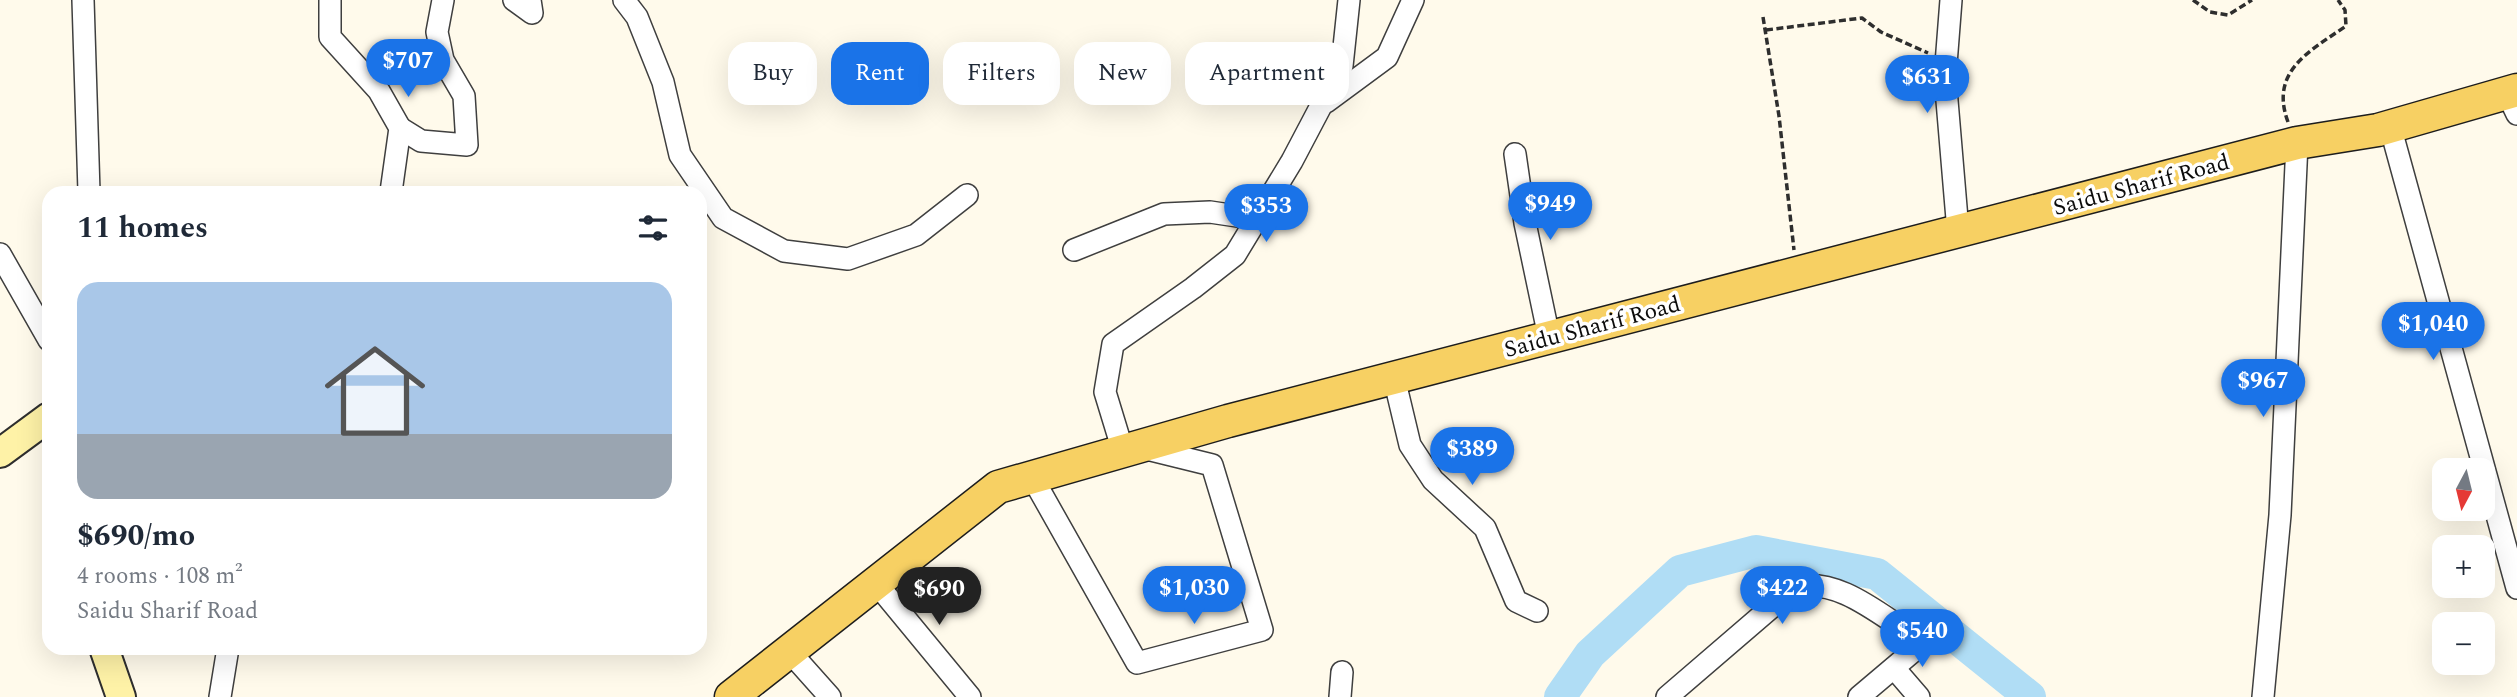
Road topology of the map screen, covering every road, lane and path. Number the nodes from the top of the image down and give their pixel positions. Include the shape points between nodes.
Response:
1 (83, 0) edge
2 (330, 0) edge
3 (443, 0) edge
4 (514, 0) edge
5 (530, 0) edge
6 (624, 0) edge
7 (1349, 0) edge
8 (1413, 0) edge
9 (1951, 0) edge
10 (2193, 0) edge
11 (2252, 0) edge
12 (2338, 0) edge
13 (1763, 17) dead end
14 (1766, 30) junction
15 (1345, 42) edge
16 (1946, 61) junction
17 (1349, 85) edge
18 (2514, 99) edge
19 (1322, 105) edge
20 (2390, 126) junction
21 (400, 128) junction
22 (2297, 143) junction
23 (1516, 154) dead end
24 (89, 186) edge
25 (392, 186) edge
26 (701, 186) edge
27 (707, 195) edge
28 (967, 195) dead end
29 (1257, 219) junction
30 (1958, 231) junction
31 (1074, 250) dead end
32 (0, 254) edge
33 (1797, 273) junction
34 (42, 328) edge
35 (1549, 337) junction
36 (1394, 378) junction
37 (42, 422) edge
38 (1130, 449) junction
39 (0, 453) edge
40 (1032, 477) junction
41 (876, 583) junction
42 (2517, 588) edge
43 (1537, 611) dead end
44 (789, 651) junction
45 (106, 655) edge
46 (227, 655) edge
47 (1894, 668) junction
48 (1342, 672) dead end
49 (121, 697) edge
50 (220, 697) edge
51 (731, 697) edge
52 (830, 697) edge
53 (970, 697) edge
54 (1340, 697) edge
55 (1667, 697) edge
56 (1859, 697) edge
57 (1919, 697) edge
58 (2263, 697) edge

1 - 24 street
2 - 21 street via 330,37 379,91
3 - 21 street via 436,32 443,60 464,96 467,145 421,141
4 - 5 street via 531,13
6 - 26 street via 637,17 663,82 680,155
7 - 15 street
8 - 17 street via 1387,57
9 - 16 street
10 - 11 path via 2210,12 2228,15
12 - 22 path via 2345,10 2346,26 2300,59 2284,83 2283,109
13 - 14 path
14 - 16 path via 1862,18 1881,32
14 - 33 path
16 - 30 street
18 - 20 main road, Saidu Sharif Road
19 - 29 street
20 - 22 main road, Saidu Sharif Road
20 - 42 street
21 - 25 street
22 - 30 main road, Saidu Sharif Road
22 - 58 street via 2280,514
23 - 35 street
27 - 28 street via 723,218 784,251 848,259 916,235
29 - 31 street via 1210,212 1164,214
29 - 38 street via 1235,255 1113,344 1105,392
30 - 33 main road, Saidu Sharif Road
32 - 34 street
33 - 35 main road, Saidu Sharif Road
35 - 36 main road, Saidu Sharif Road
36 - 38 main road, Saidu Sharif Road
36 - 43 street via 1410,445 1433,480 1485,528 1516,601
37 - 39 street
38 - 40 main road, Saidu Sharif Road
38 - 40 street via 1212,465 1262,630 1138,663
40 - 41 main road, Saidu Sharif Road via 998,487
41 - 44 main road, Saidu Sharif Road
41 - 53 street
44 - 51 main road, Saidu Sharif Road
44 - 52 street
45 - 49 street
46 - 50 street
47 - 55 street via 1917,648 1914,636 1839,589 1811,584 1795,587
47 - 56 street
47 - 57 street
48 - 54 street

